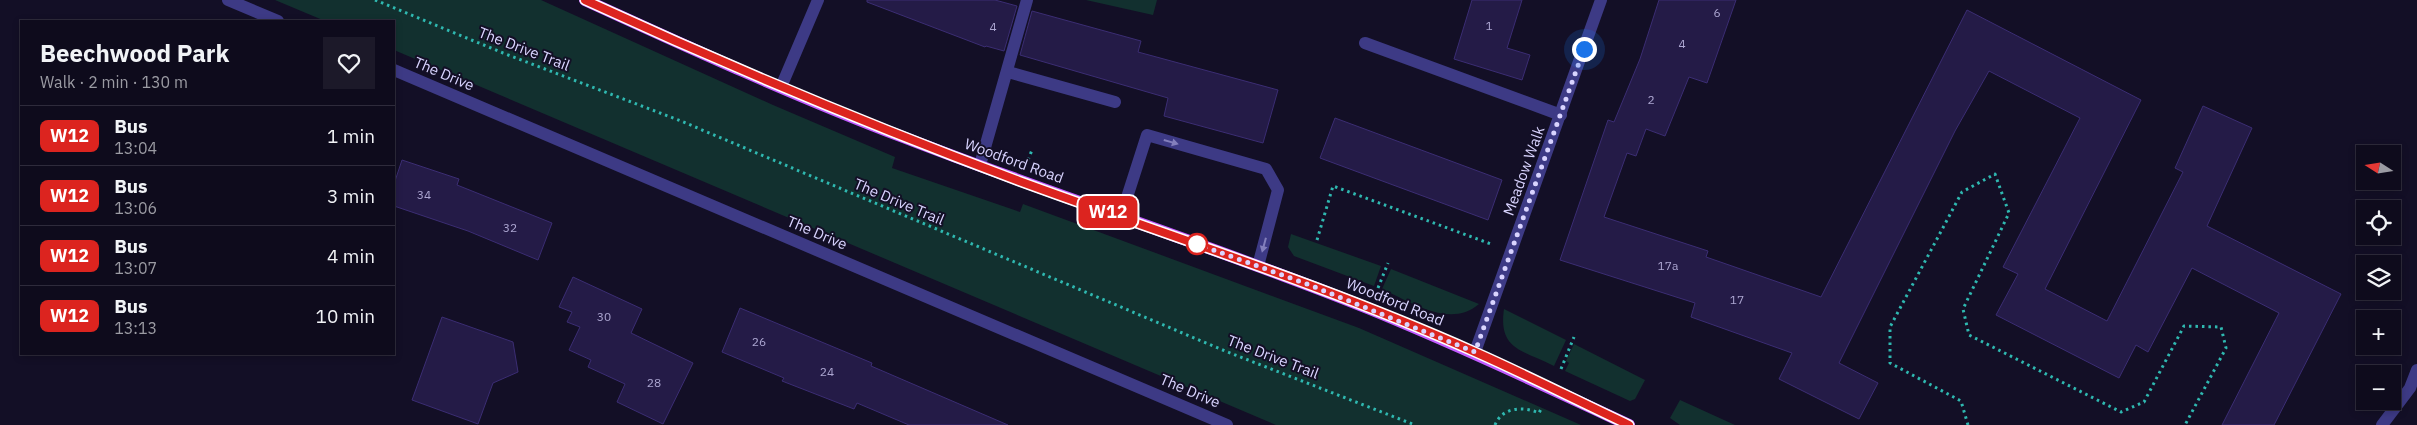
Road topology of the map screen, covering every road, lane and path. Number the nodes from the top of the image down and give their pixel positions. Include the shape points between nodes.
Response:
1 (228, 0) edge
2 (375, 0) edge
3 (585, 0) edge
4 (818, 0) edge
5 (1027, 0) edge
6 (1601, 0) edge
7 (276, 20) edge
8 (1365, 43) dead end
9 (395, 70) edge
10 (1008, 72) junction
11 (781, 87) junction
12 (1115, 102) dead end
13 (1561, 115) junction
14 (1032, 150) dead end
15 (1028, 160) dead end
16 (980, 165) junction
17 (1121, 216) junction
18 (1316, 240) dead end
19 (1500, 248) dead end
20 (1258, 266) junction
21 (1574, 338) dead end
22 (1475, 352) junction
23 (1561, 370) dead end
24 (2417, 370) edge
25 (1542, 408) dead end
26 (1227, 425) edge
27 (1415, 425) edge
28 (1495, 425) edge
29 (1629, 425) edge
30 (1968, 425) edge
31 (2185, 425) edge
32 (2382, 425) edge

1 - 7 street
2 - 27 path, The Drive Trail via 503,54 681,121 1216,347
3 - 11 main road, Woodford Road
4 - 11 street
5 - 10 street
6 - 13 street, Meadow Walk
8 - 13 street
9 - 26 street, The Drive
10 - 12 street
10 - 16 street
11 - 16 main road, Woodford Road
13 - 22 street, Meadow Walk
14 - 15 path
16 - 17 main road, Woodford Road
17 - 20 main road, Woodford Road
17 -> 20 street via 1147,135 1266,169 1278,190
18 - 19 path via 1333,186
20 - 22 main road, Woodford Road
21 - 23 path
22 - 29 main road, Woodford Road
24 - 32 street via 2410,388
25 - 28 path via 1539,413 1530,409 1510,410 1498,418
30 - 31 path via 1961,401 1890,363 1890,327 1962,192 1995,174 2009,213 1963,309 1969,335 2121,412 2144,402 2184,326 2221,327 2226,348

